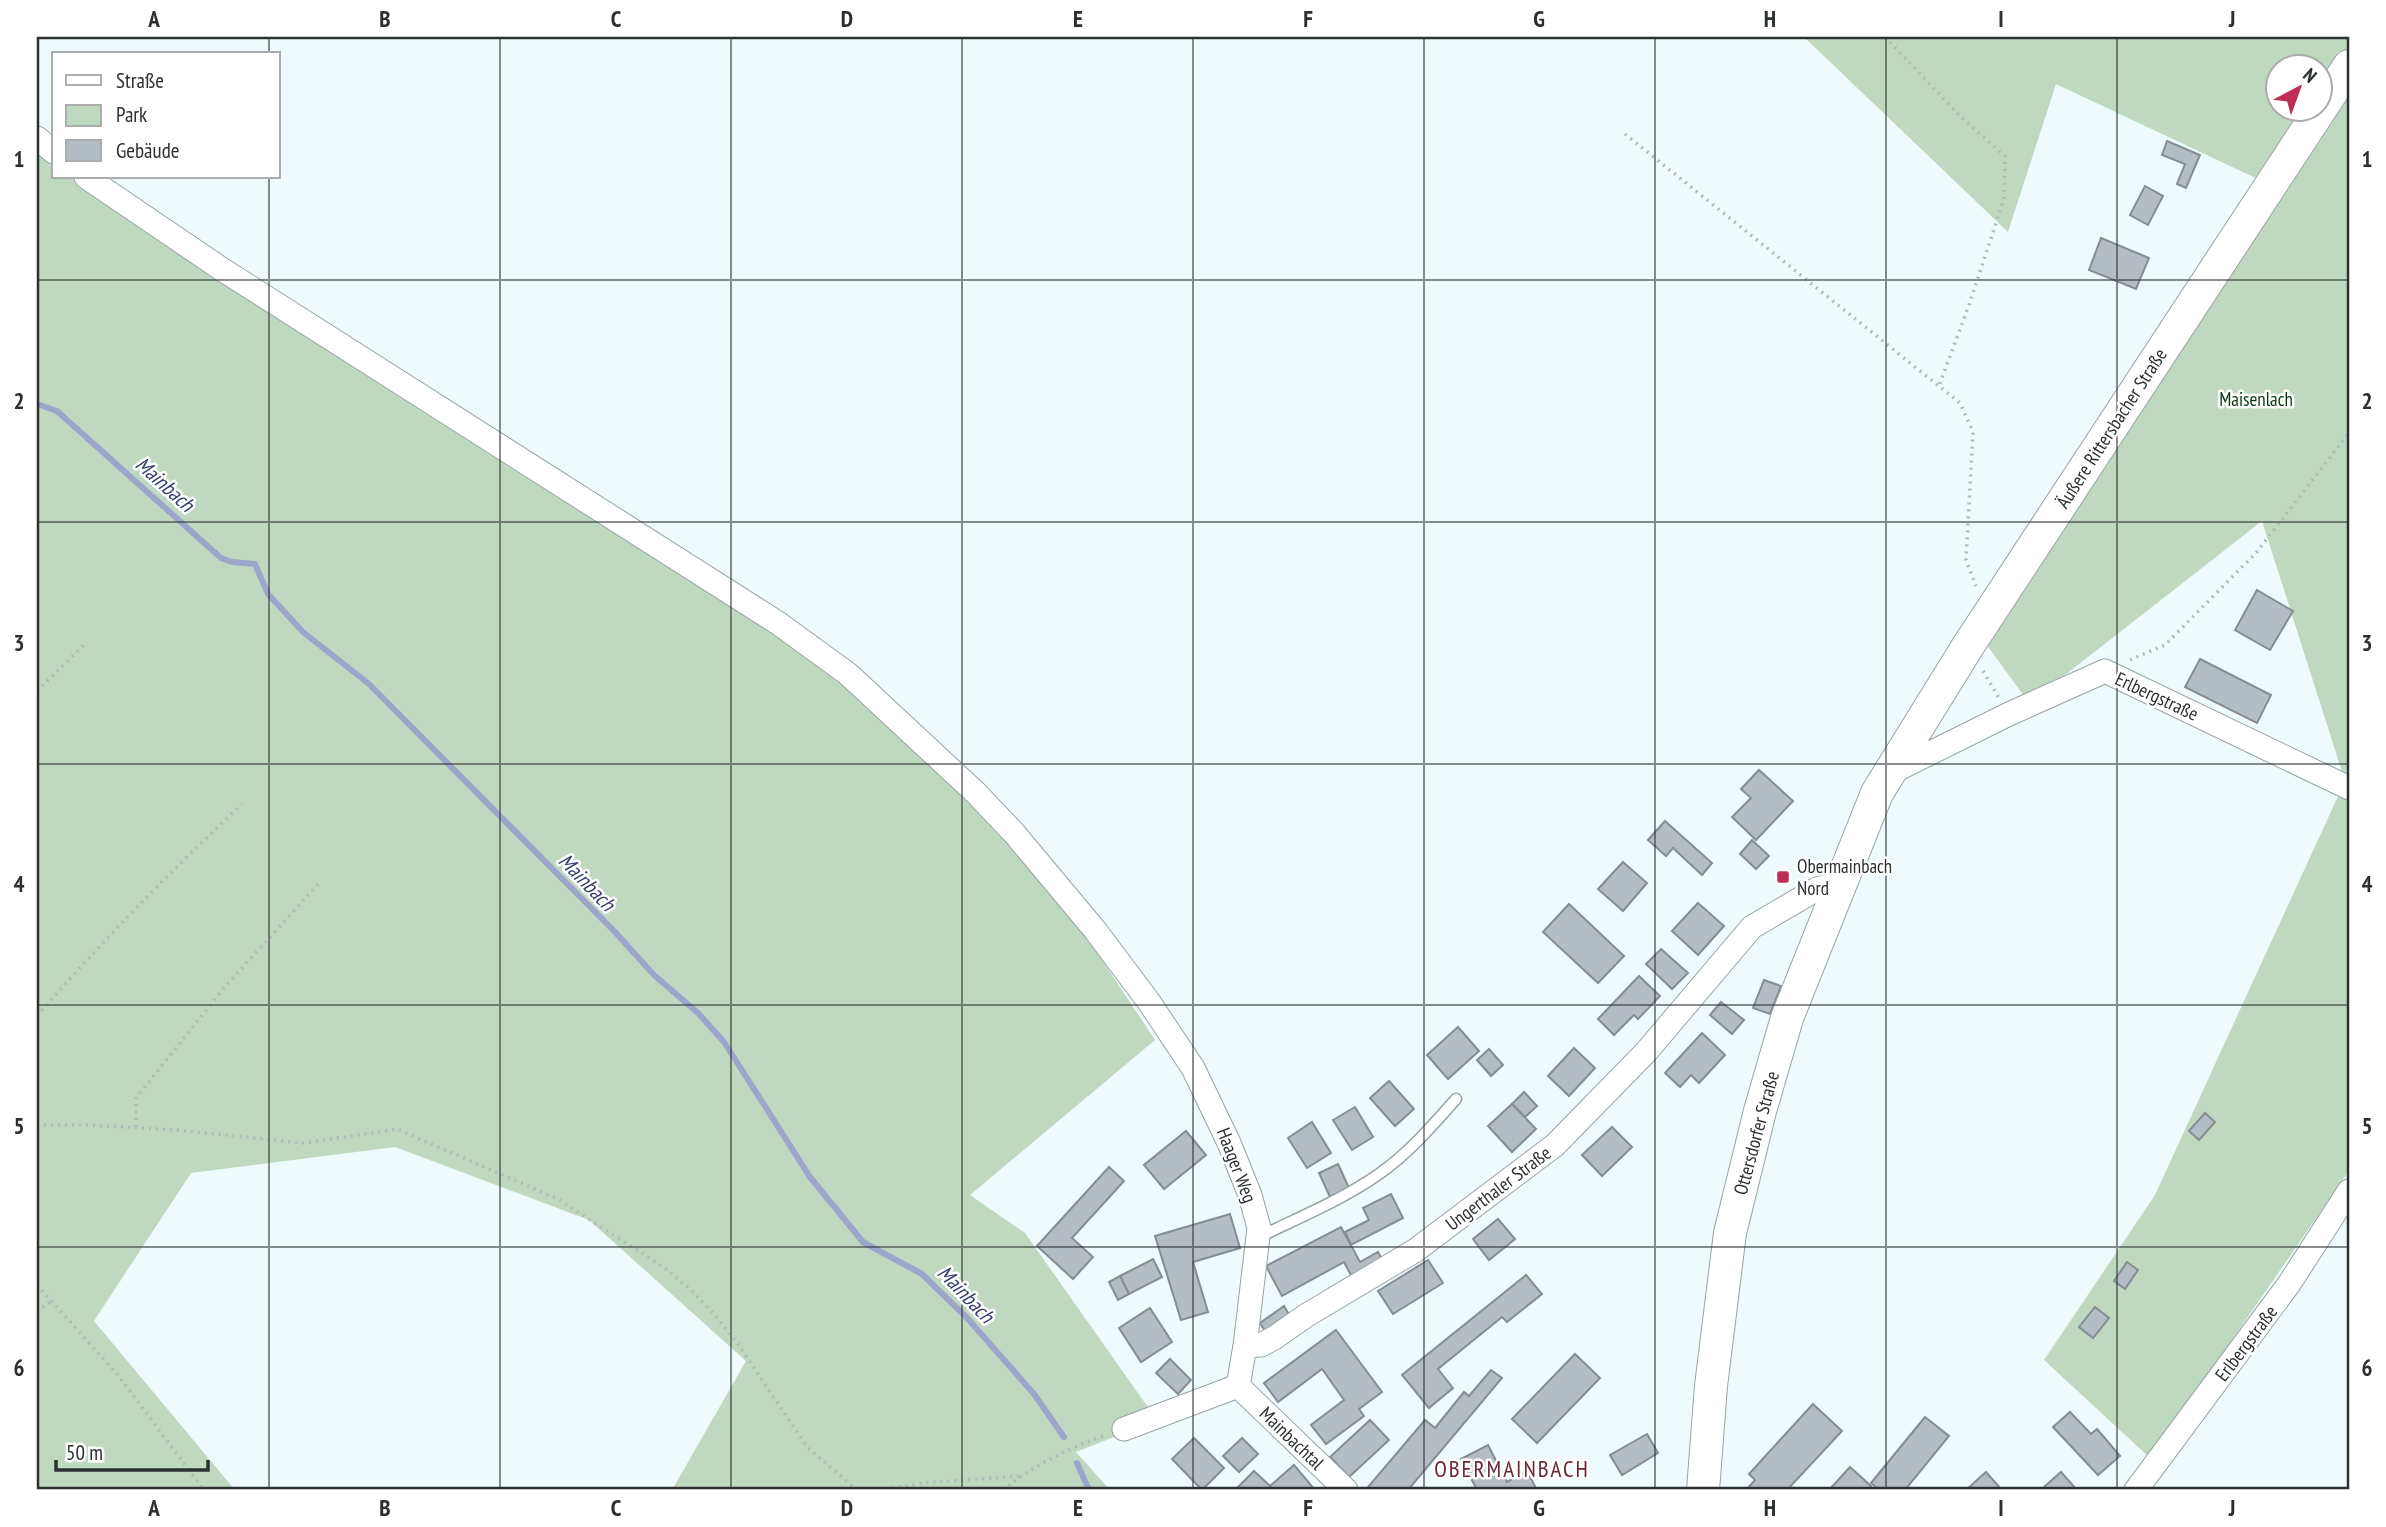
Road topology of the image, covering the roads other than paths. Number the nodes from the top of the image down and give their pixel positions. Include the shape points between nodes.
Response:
1 (2349, 66) edge
2 (37, 138) edge
3 (52, 150) edge
4 (87, 178) edge
5 (1883, 783) junction
6 (2349, 788) edge
7 (1840, 883) junction
8 (1456, 1099) dead end
9 (2349, 1191) edge
10 (1256, 1238) junction
11 (1245, 1346) junction
12 (1238, 1386) junction
13 (1124, 1429) road end
14 (1346, 1490) edge
15 (1703, 1490) edge
16 (2136, 1490) edge

1 - 5 main road, Äußere Rittersbacher Straße
2 - 3 street
4 - 10 street, Haager Weg via 223,270 778,623 848,674 1014,833 1149,1002 1213,1106 1250,1195 1259,1228
5 - 6 street, Erlbergstraße via 2009,714 2105,671
5 - 7 main road, Ottersdorfer Straße
7 - 11 street, Ungerthaler Straße via 1817,890 1752,927 1646,1052 1555,1145 1416,1250 1274,1338
7 - 15 main road, Ottersdorfer Straße via 1787,1018 1730,1233
8 - 10 lane via 1382,1172 1345,1196
9 - 16 street, Erlbergstraße via 2289,1284
10 - 11 street, Haager Weg
11 - 12 street
12 - 13 street
12 - 14 street, Mainbachtal

